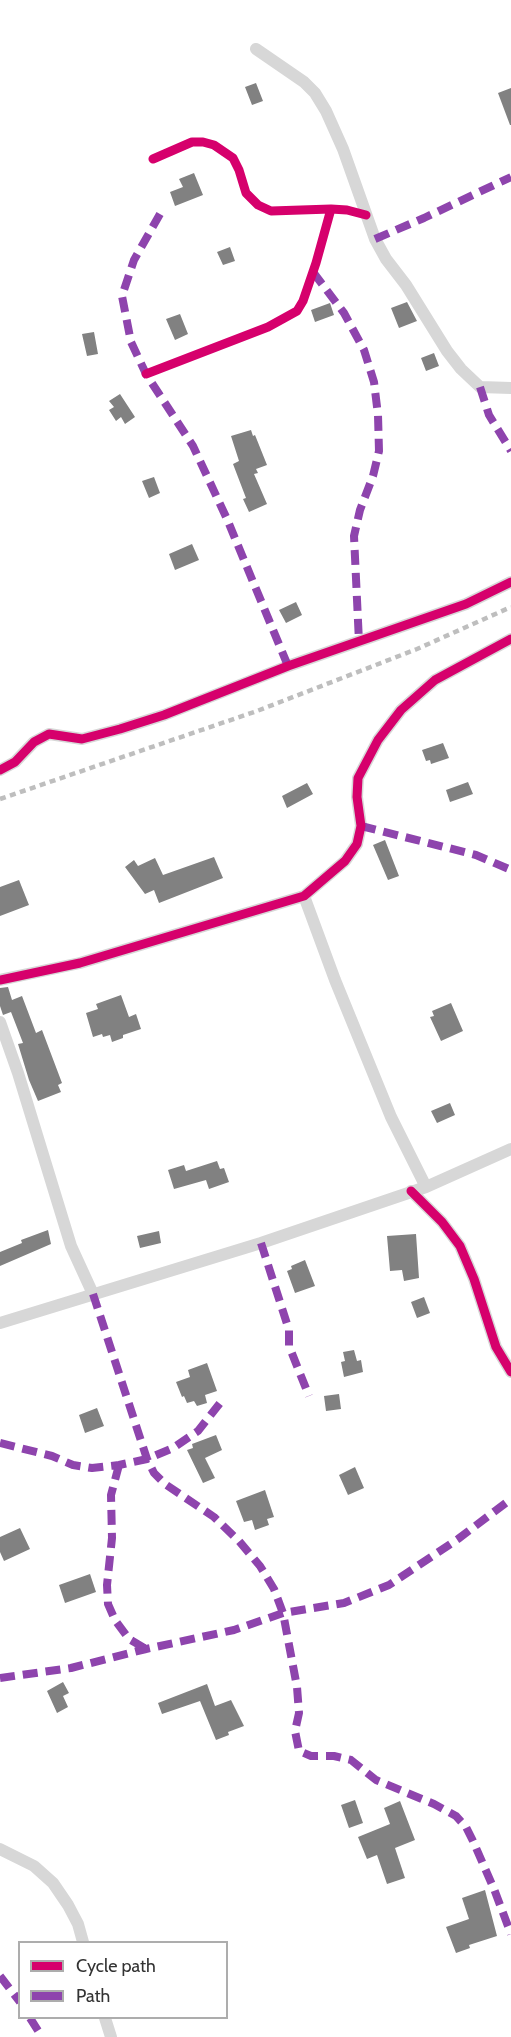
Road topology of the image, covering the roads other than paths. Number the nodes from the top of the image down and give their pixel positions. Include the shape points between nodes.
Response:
1 (256, 49) dead end
2 (511, 388) edge
3 (511, 582) edge
4 (511, 639) edge
5 (0, 770) edge
6 (304, 896) junction
7 (0, 980) edge
8 (0, 1022) edge
9 (511, 1149) edge
10 (426, 1187) junction
11 (411, 1191) junction
12 (93, 1294) junction
13 (0, 1323) edge
14 (511, 1372) edge
15 (0, 1849) edge
16 (83, 1941) edge
17 (105, 2019) edge
18 (111, 2037) edge

1 - 2 street via 315,93 343,149 375,239 454,360 480,387
3 - 5 street via 466,604 288,666 164,715 82,739 49,734
4 - 6 street via 435,680 401,710 378,740 358,778 361,826 357,844 345,861
6 - 7 street via 80,963
6 - 10 street via 391,1117
8 - 12 street via 71,1246
9 - 10 street
10 - 11 street
11 - 12 street via 261,1243
11 - 14 street via 460,1246 496,1347
12 - 13 street
15 - 16 street via 34,1866 53,1884 73,1914
17 - 18 street

